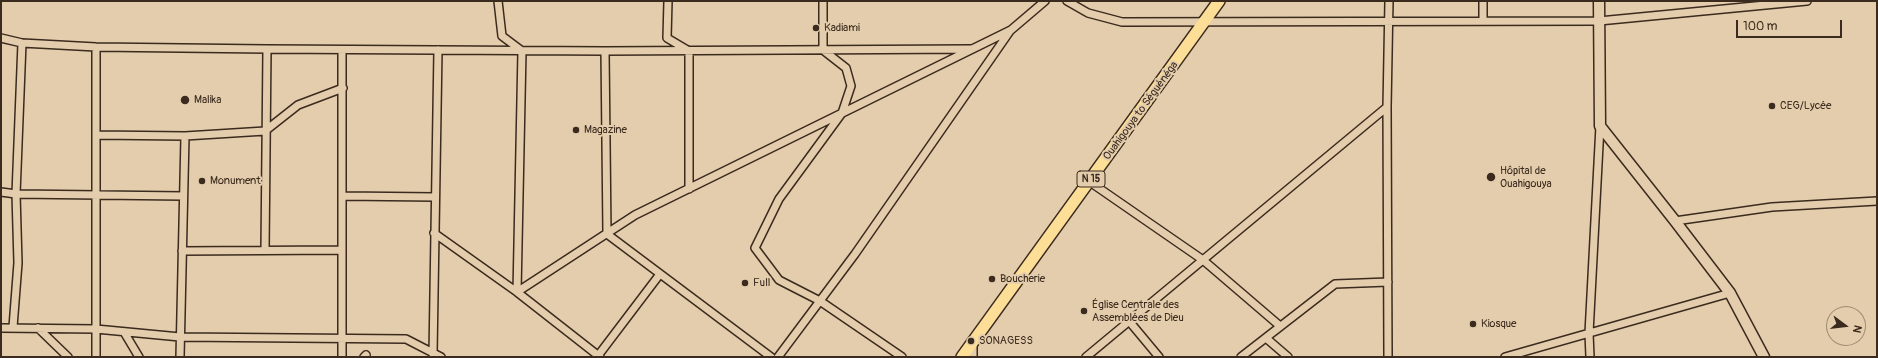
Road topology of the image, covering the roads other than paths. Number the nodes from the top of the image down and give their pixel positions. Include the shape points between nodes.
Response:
1 (498, 1) edge
2 (668, 1) edge
3 (823, 1) edge
4 (1045, 1) edge
5 (1067, 1) edge
6 (1220, 1) edge
7 (1389, 1) edge
8 (1483, 1) edge
9 (1599, 1) edge
10 (1808, 1) edge
11 (1483, 20) junction
12 (1206, 21) junction
13 (1389, 21) junction
14 (1599, 21) junction
15 (1011, 30) junction
16 (1, 38) edge
17 (22, 43) junction
18 (96, 47) junction
19 (268, 49) junction
20 (971, 49) junction
21 (342, 50) junction
22 (438, 50) junction
23 (823, 50) junction
24 (522, 51) junction
25 (689, 51) junction
26 (605, 52) junction
27 (344, 88) junction
28 (1387, 107) junction
29 (842, 113) junction
30 (1600, 126) junction
31 (265, 131) junction
32 (97, 135) junction
33 (185, 136) junction
34 (1090, 182) junction
35 (689, 189) junction
36 (1, 192) edge
37 (16, 194) junction
38 (96, 195) junction
39 (183, 196) junction
40 (342, 196) junction
41 (435, 197) junction
42 (1877, 201) edge
43 (1675, 221) junction
44 (434, 233) junction
45 (607, 234) junction
46 (265, 250) junction
47 (342, 250) junction
48 (182, 251) junction
49 (1203, 260) junction
50 (660, 274) junction
51 (1388, 282) junction
52 (517, 292) junction
53 (1730, 293) junction
54 (820, 301) junction
55 (1129, 321) junction
56 (1280, 326) junction
57 (13, 327) junction
58 (1, 328) edge
59 (38, 328) junction
60 (96, 329) junction
61 (124, 332) junction
62 (1589, 333) junction
63 (180, 337) junction
64 (1266, 338) junction
65 (342, 340) junction
66 (973, 342) junction
67 (433, 354) edge
68 (599, 356) edge
69 (68, 357) edge
70 (96, 357) edge
71 (139, 357) edge
72 (180, 357) edge
73 (342, 357) edge
74 (441, 357) edge
75 (771, 357) edge
76 (778, 357) edge
77 (902, 357) edge
78 (962, 357) edge
79 (973, 357) edge
80 (1086, 357) edge
81 (1159, 357) edge
82 (1241, 357) edge
83 (1288, 357) edge
84 (1388, 357) edge
85 (1505, 357) edge
86 (1590, 357) edge
87 (1764, 357) edge

1 - 24 street via 502,36
2 - 25 street via 667,38
3 - 23 street
4 - 15 street
5 - 12 street via 1088,13 1122,22
6 - 12 main road, Ouahigouya to Séguénéga / N 15
7 - 13 street
8 - 11 street
9 - 14 main road
10 - 14 street
11 - 13 street
11 - 14 street
12 - 13 street
12 - 34 main road, Ouahigouya to Séguénéga / N 15
13 - 28 street
14 - 30 main road
15 - 20 street
15 - 54 street
16 - 17 street
17 - 18 street
17 - 37 street
18 - 19 street
18 - 32 street
19 - 21 street
19 - 31 street
20 - 23 street
20 - 29 street
21 - 22 street
21 - 27 street
22 - 24 street
22 - 41 street
23 - 25 street
23 - 29 street via 846,68 851,86
24 - 26 street
24 - 52 street
25 - 26 street
25 - 35 street
26 - 45 street
27 - 31 street via 298,105
27 - 40 street
28 - 49 street
28 - 51 street
29 - 35 street
29 - 54 street via 780,199 755,248 779,280
30 - 43 main road
30 - 62 street
31 - 33 street
31 - 46 street
32 - 33 street
32 - 38 street
33 - 39 street
34 - 49 street
34 - 66 main road, Ouahigouya to Séguénéga / N 15
35 - 45 street via 635,215
36 - 37 street
37 - 38 street
37 - 57 street via 18,263
38 - 39 street
38 - 60 street
39 - 48 street
40 - 41 street
40 - 47 street
41 - 44 street
42 - 43 street via 1772,207
43 - 53 main road
44 - 52 street
44 - 67 street
45 - 50 street
45 - 52 street
46 - 47 street
46 - 48 street
47 - 65 street
48 - 63 street
49 - 55 street
49 - 56 street
50 - 68 street
50 - 75 street
51 - 56 street via 1336,284
51 - 84 street
52 - 68 street
53 - 62 street
53 - 87 main road
54 - 76 street
54 - 77 street
55 - 80 street
55 - 81 street
56 - 64 street
57 - 58 street
57 - 59 street
59 - 60 street
59 - 69 street
60 - 61 street
60 - 70 street
61 - 63 street
61 - 71 street
62 - 85 street
62 - 86 street
63 - 65 street
63 - 72 street
64 - 82 street
64 - 83 street
65 - 67 street via 406,339
65 - 73 street
66 - 78 main road, Ouahigouya to Séguénéga / N 15
66 - 79 street
67 - 74 street

